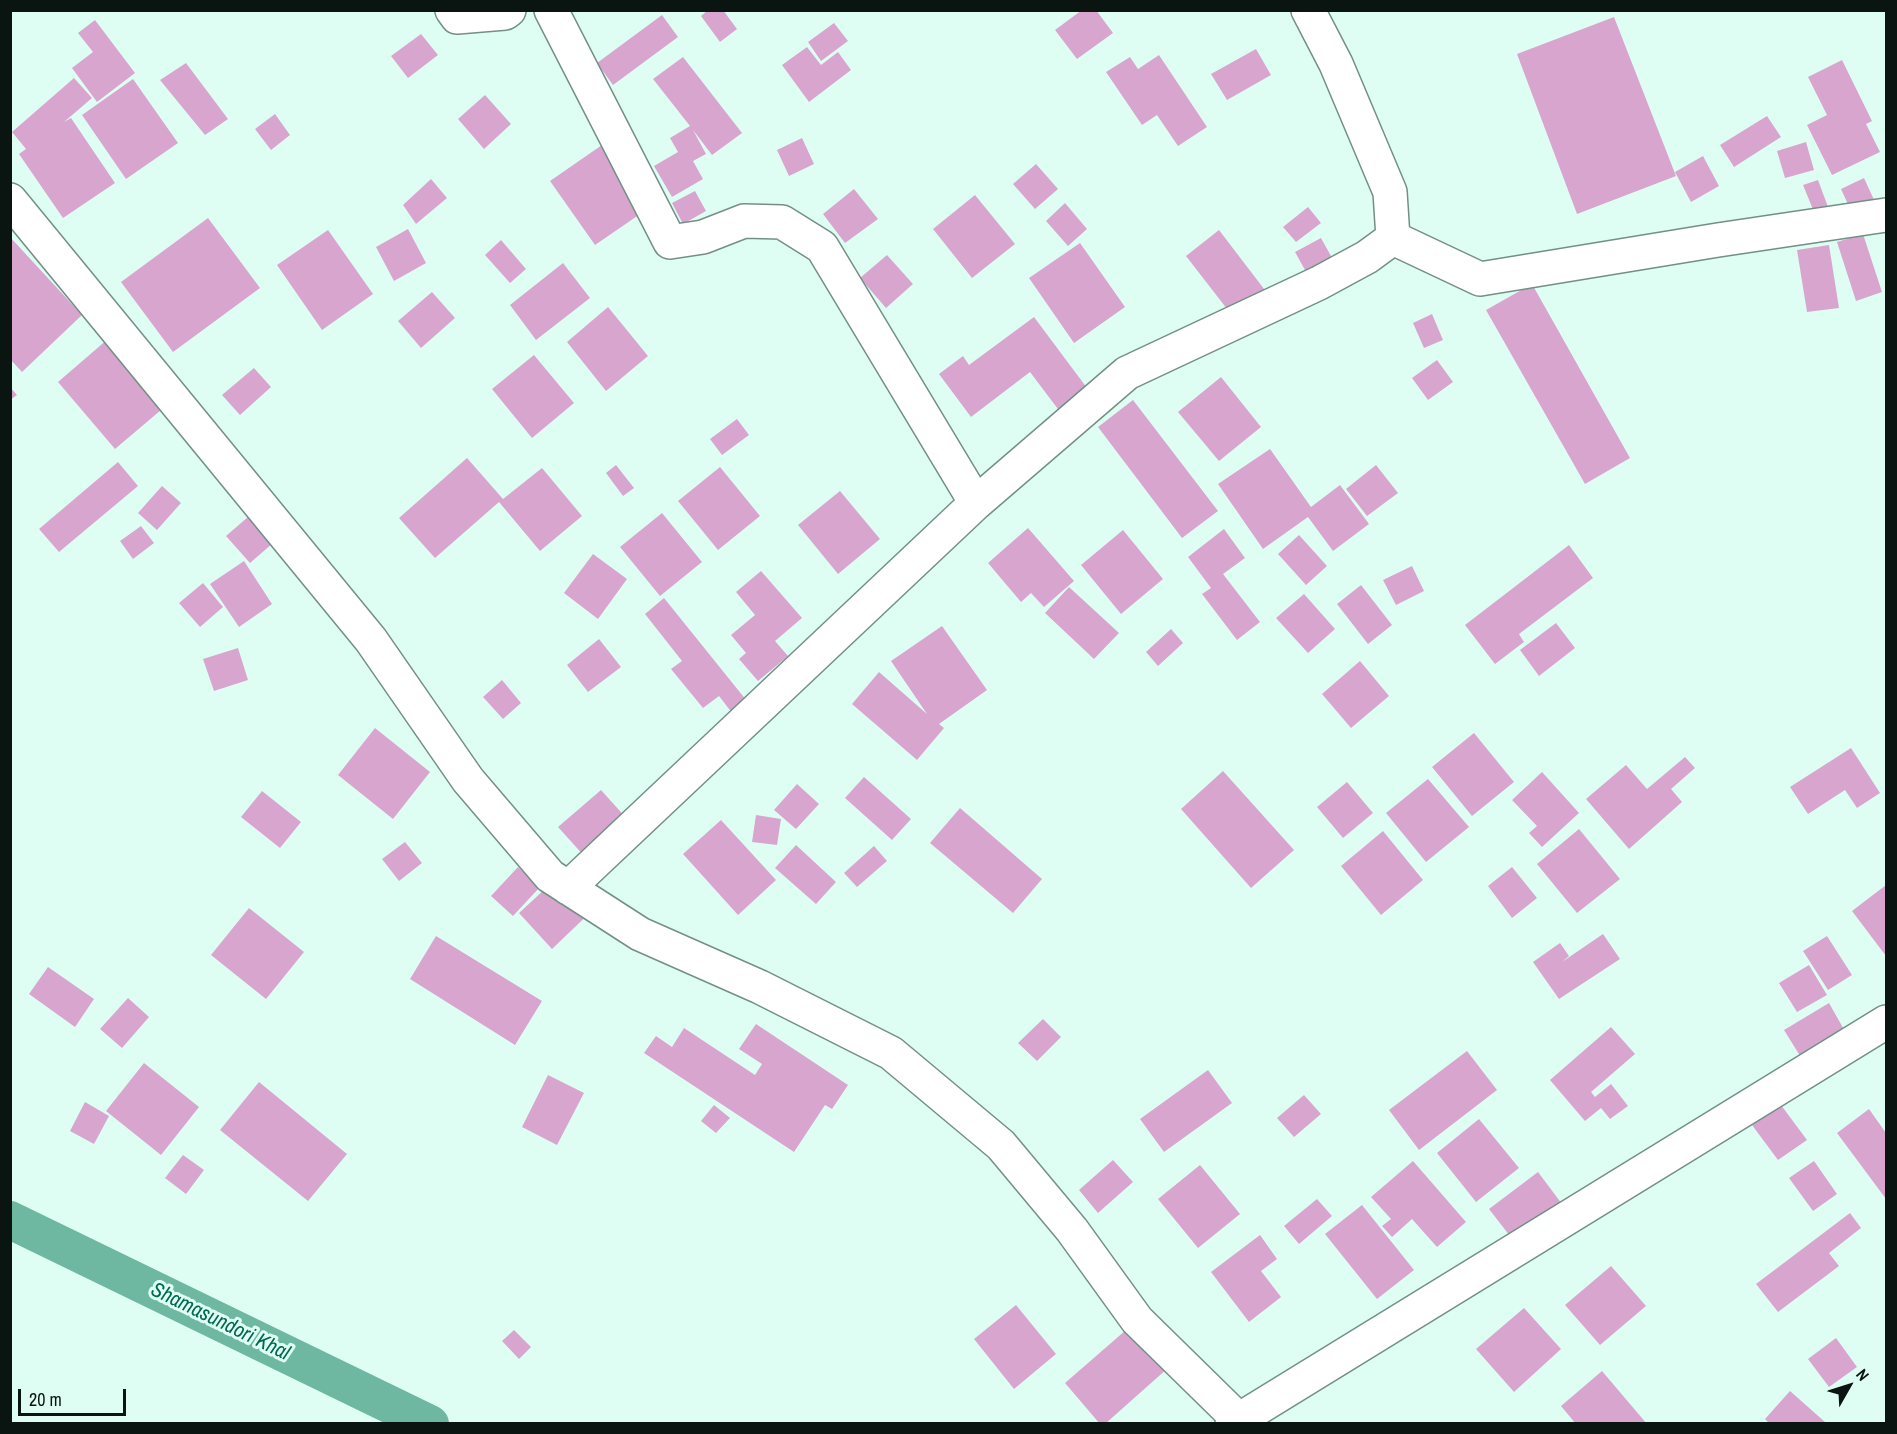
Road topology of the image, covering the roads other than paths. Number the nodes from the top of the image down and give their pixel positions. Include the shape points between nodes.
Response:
1 (452, 10) edge
2 (509, 10) edge
3 (551, 10) edge
4 (1308, 10) edge
5 (10, 200) edge
6 (1887, 215) edge
7 (1393, 238) junction
8 (976, 503) junction
9 (568, 888) junction
10 (1887, 1022) edge
11 (1235, 1422) edge

1 - 2 street via 456,17
3 - 8 street via 670,242 703,237 744,221 782,222 822,247
4 - 7 street via 1336,64 1390,192
5 - 9 street via 371,640 468,780 550,876
6 - 7 street via 1480,279
7 - 8 street via 1319,283 1127,373
8 - 9 street
9 - 11 street via 640,933 760,987 891,1053 1000,1145 1072,1230 1137,1320
10 - 11 street

